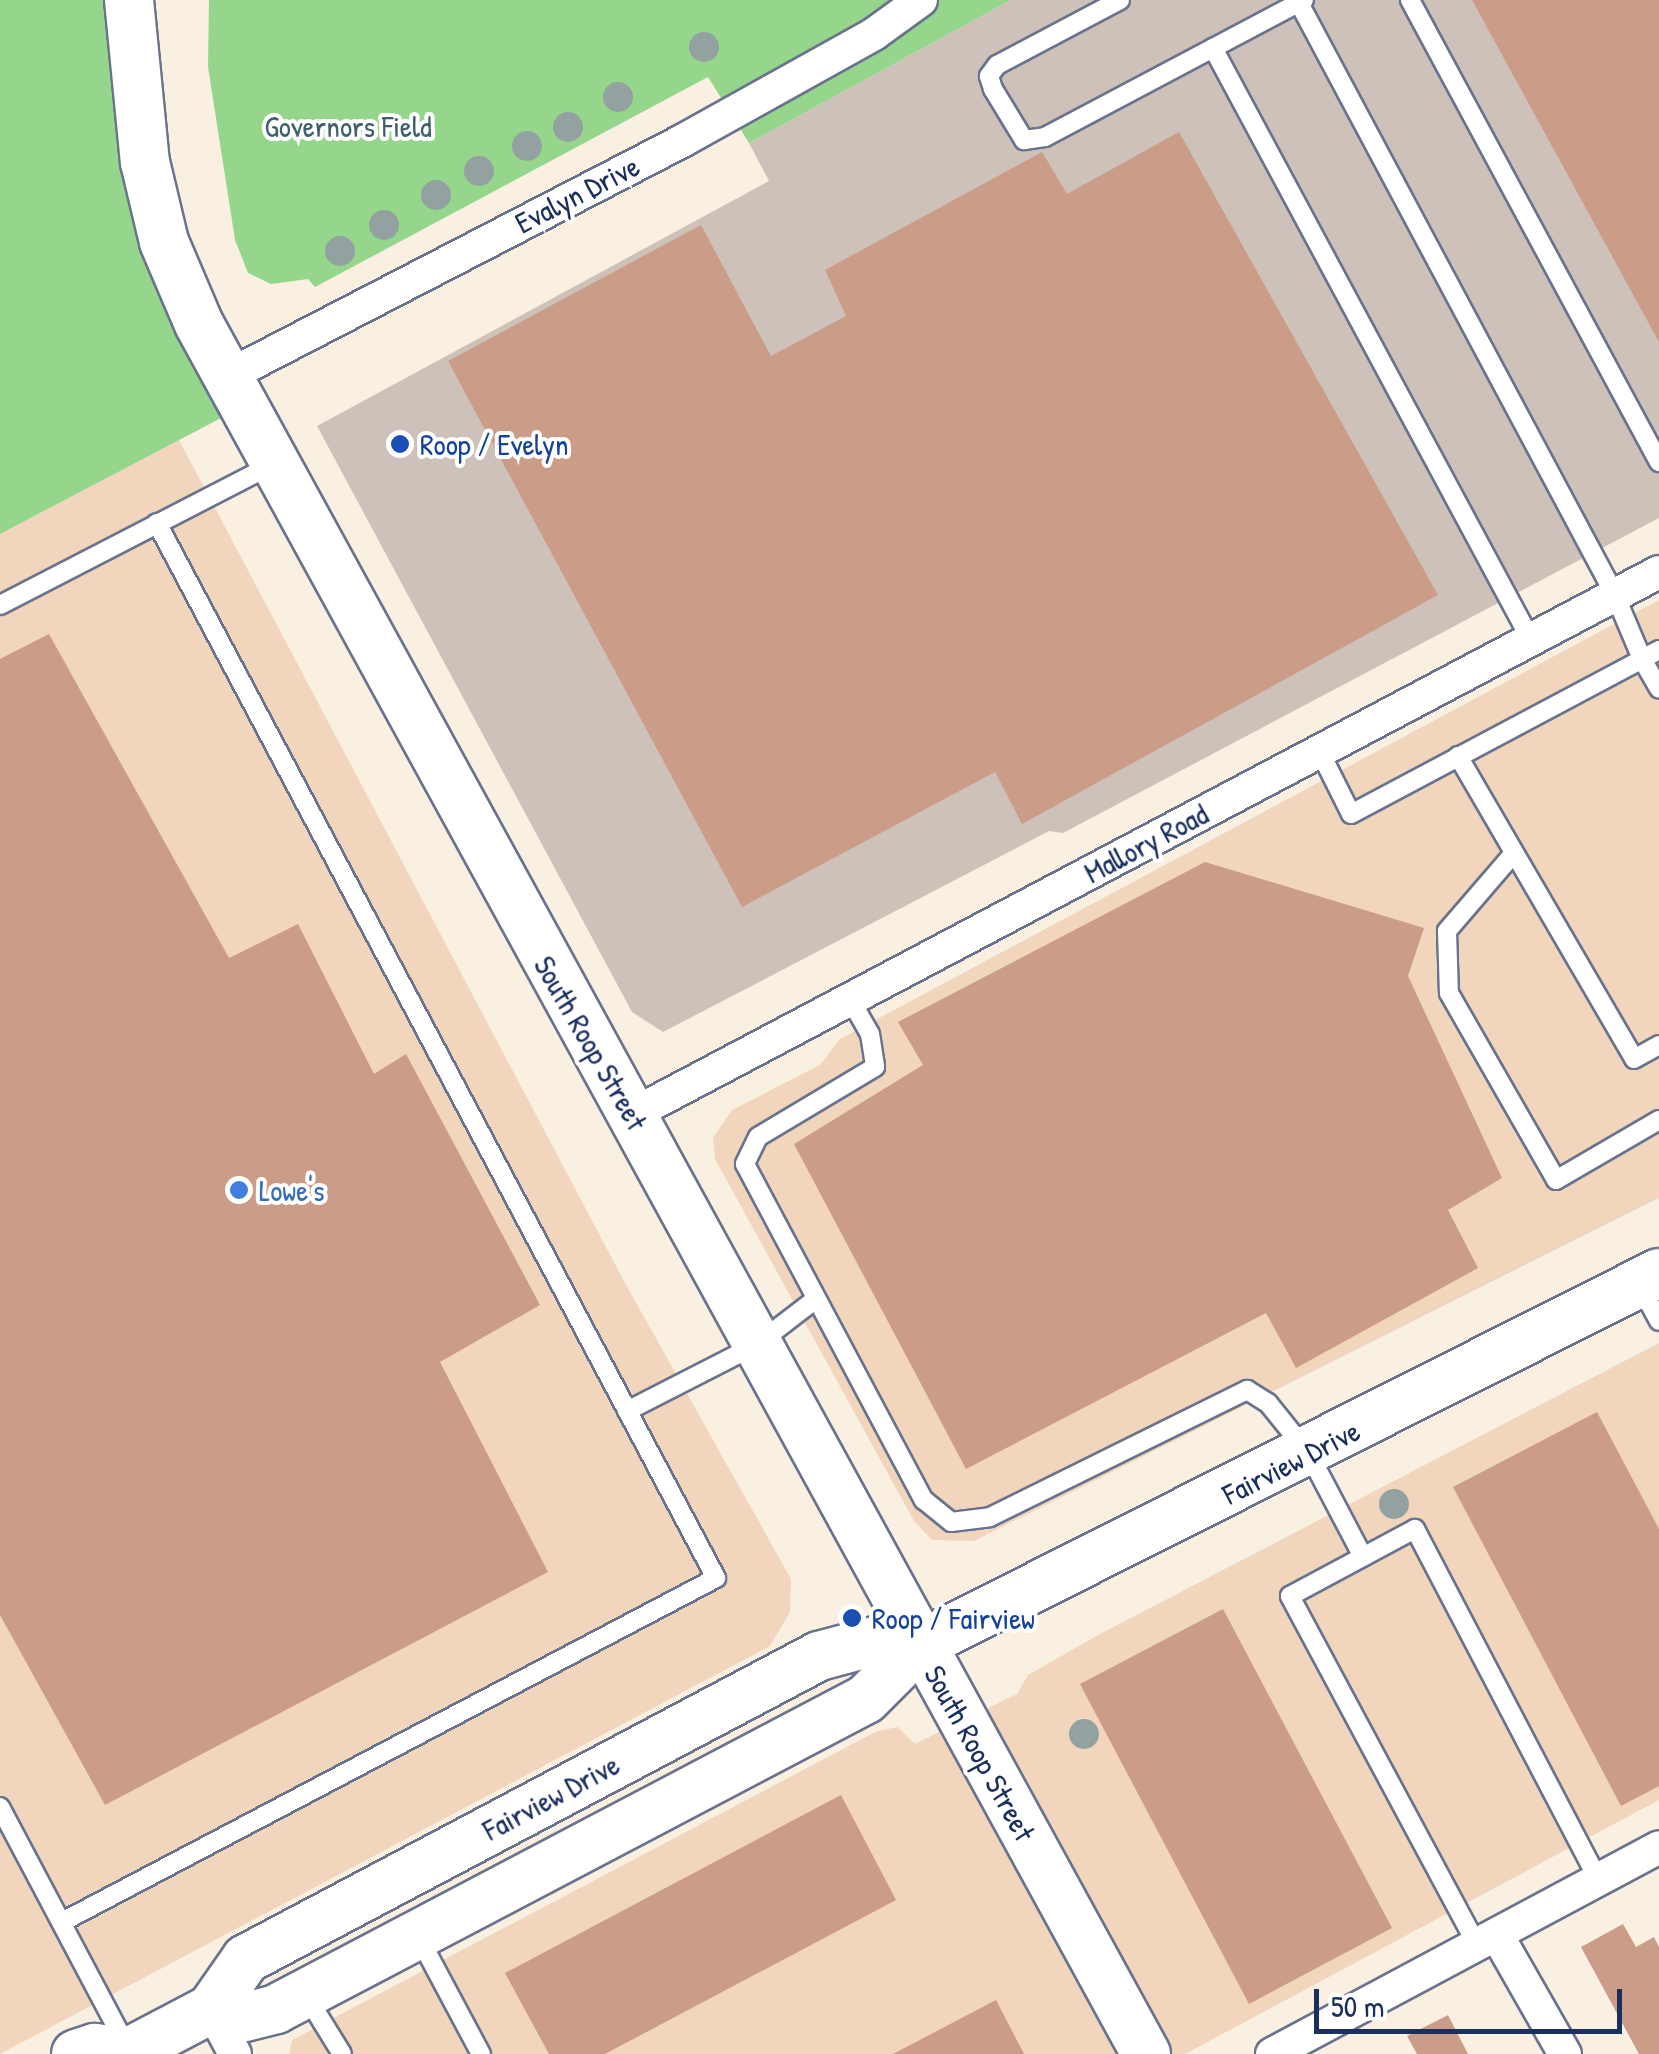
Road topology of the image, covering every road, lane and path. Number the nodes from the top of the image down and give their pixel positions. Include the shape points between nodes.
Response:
1 (130, 0) edge
2 (921, 0) edge
3 (1120, 0) edge
4 (1410, 0) edge
5 (1301, 1) edge
6 (1213, 48) junction
7 (226, 377) junction
8 (277, 461) junction
9 (1659, 462) edge
10 (157, 523) junction
11 (1659, 572) edge
12 (1616, 595) junction
13 (0, 605) edge
14 (1531, 640) junction
15 (1650, 654) edge
16 (1659, 688) edge
17 (1320, 752) junction
18 (1458, 756) junction
19 (1514, 853) junction
20 (850, 999) junction
21 (1659, 1045) edge
22 (633, 1114) junction
23 (1659, 1120) edge
24 (1652, 1293) edge
25 (816, 1299) junction
26 (756, 1346) junction
27 (627, 1412) junction
28 (1309, 1454) junction
29 (1363, 1557) junction
30 (920, 1644) junction
31 (0, 1807) edge
32 (1659, 1847) edge
33 (1598, 1879) junction
34 (62, 1922) junction
35 (418, 1936) junction
36 (1487, 1940) junction
37 (305, 1994) junction
38 (212, 2010) junction
39 (129, 2053) edge
40 (76, 2054) edge
41 (235, 2054) edge
42 (342, 2054) edge
43 (481, 2054) edge
44 (1146, 2054) edge
45 (1272, 2054) edge
46 (1565, 2054) edge

1 - 7 main road, South Roop Street via 132,74 164,242
2 - 7 street, Evalyn Drive via 874,34 682,141
3 - 6 lane via 997,65 989,76 1024,140 1045,138
4 - 9 lane
5 - 6 lane
5 - 12 lane
6 - 14 lane
7 - 8 main road, South Roop Street
8 - 10 lane
8 - 22 main road, South Roop Street
10 - 13 lane
10 - 27 lane
11 - 12 street, Mallory Road
12 - 14 street, Mallory Road
12 - 15 lane
14 - 17 street, Mallory Road
15 - 16 lane
15 - 18 lane
17 - 18 lane via 1351,814
17 - 20 street, Mallory Road
18 - 19 lane
19 - 21 lane via 1634,1059
19 - 23 lane via 1448,931 1449,993 1556,1180
20 - 22 street, Mallory Road
20 - 25 lane via 870,1034 874,1067 758,1137 745,1164
22 - 26 main road, South Roop Street
24 - 28 main road, Fairview Drive
25 - 26 lane
25 - 28 lane via 924,1500 951,1522 990,1517 1247,1390 1268,1403
26 - 27 lane
26 - 30 main road, South Roop Street
27 - 34 lane via 716,1578
28 - 29 lane
28 - 30 main road, Fairview Drive
29 - 33 lane via 1415,1529
29 - 36 lane via 1290,1596
30 - 35 main road, Fairview Drive via 866,1700
30 - 38 main road, Fairview Drive via 879,1640 819,1656 246,1959
30 - 44 main road, South Roop Street
31 - 34 lane
32 - 33 street
33 - 36 street
34 - 39 lane
35 - 37 main road, Fairview Drive
35 - 43 lane
36 - 45 street
36 - 46 street
37 - 38 main road, Fairview Drive via 245,2016
37 - 42 lane
38 - 39 main road, Fairview Drive
38 - 41 street
39 - 40 main road, Fairview Drive

